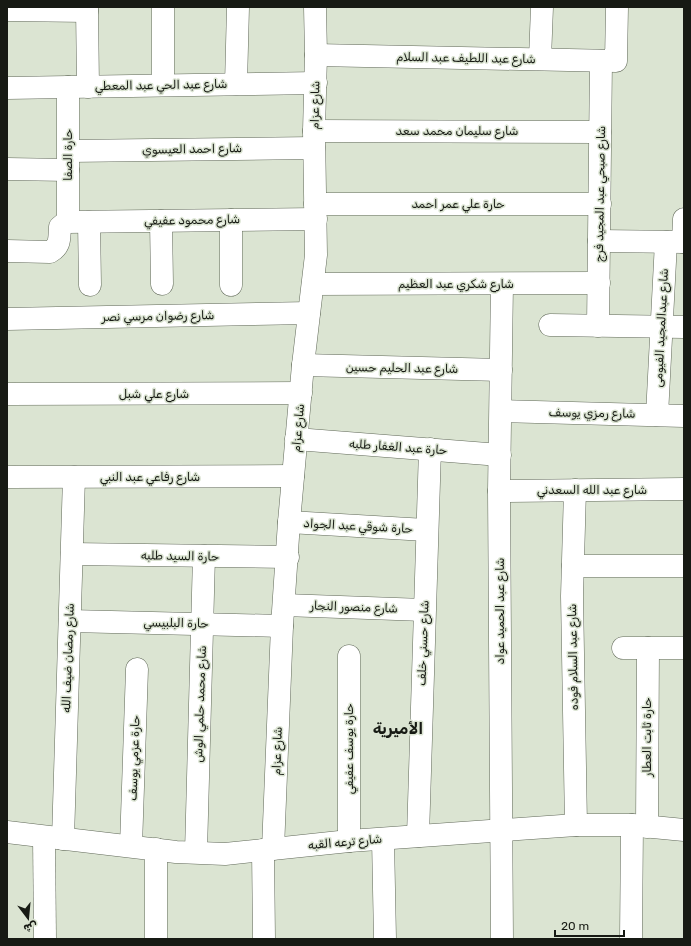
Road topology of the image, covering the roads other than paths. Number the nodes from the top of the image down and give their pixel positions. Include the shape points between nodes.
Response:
1 (163, 7) edge
2 (238, 7) edge
3 (315, 7) edge
4 (542, 7) edge
5 (617, 7) edge
6 (87, 9) edge
7 (7, 10) edge
8 (316, 55) junction
9 (540, 59) junction
10 (609, 61) junction
11 (316, 83) junction
12 (236, 84) junction
13 (163, 85) junction
14 (78, 87) junction
15 (7, 88) edge
16 (600, 132) junction
17 (314, 139) junction
18 (68, 161) junction
19 (7, 169) edge
20 (600, 204) junction
21 (316, 211) junction
22 (684, 219) edge
23 (231, 220) junction
24 (161, 221) junction
25 (78, 222) junction
26 (599, 241) junction
27 (678, 242) edge
28 (7, 251) edge
29 (599, 283) junction
30 (162, 284) dead end
31 (313, 284) junction
32 (502, 284) junction
33 (90, 285) dead end
34 (231, 285) dead end
35 (309, 313) junction
36 (7, 319) edge
37 (550, 325) dead end
38 (598, 326) junction
39 (661, 327) junction
40 (684, 327) edge
41 (303, 365) junction
42 (501, 370) junction
43 (301, 393) junction
44 (7, 394) edge
45 (501, 411) junction
46 (657, 415) junction
47 (684, 416) edge
48 (296, 439) junction
49 (430, 449) junction
50 (500, 455) junction
51 (293, 476) junction
52 (7, 477) edge
53 (74, 477) junction
54 (684, 489) edge
55 (575, 490) junction
56 (499, 491) junction
57 (290, 522) junction
58 (426, 530) junction
59 (72, 554) junction
60 (204, 556) junction
61 (288, 557) junction
62 (573, 566) junction
63 (684, 566) edge
64 (424, 610) junction
65 (283, 615) junction
66 (70, 620) junction
67 (202, 624) junction
68 (623, 648) dead end
69 (648, 648) junction
70 (684, 648) edge
71 (349, 656) dead end
72 (137, 669) dead end
73 (576, 825) junction
74 (639, 826) junction
75 (501, 830) junction
76 (684, 830) edge
77 (7, 832) edge
78 (418, 836) junction
79 (54, 838) junction
80 (383, 838) junction
81 (349, 841) junction
82 (131, 846) junction
83 (156, 849) junction
84 (268, 849) junction
85 (196, 852) junction
86 (45, 939) edge
87 (156, 939) edge
88 (264, 939) edge
89 (385, 939) edge
90 (502, 939) edge
91 (631, 939) edge

1 - 13 street
2 - 12 street
3 - 8 street, شارع عزام
4 - 9 street
5 - 10 street, شارع صبحي عبد المجيد فرج
6 - 7 street
6 - 14 street, حارة الصفا
8 - 9 street, شارع عبد اللطيف عبد السلام
8 - 11 street, شارع عزام
9 - 10 street, شارع عبد اللطيف عبد السلام
10 - 16 street, شارع صبحي عبد المجيد فرج
11 - 12 street, شارع عبد الحي عبد المعطي
11 - 17 street, شارع عزام
12 - 13 street, شارع عبد الحي عبد المعطي
13 - 14 street, شارع عبد الحي عبد المعطي
14 - 15 street, شارع عبد الحي عبد المعطي
14 - 18 street, حارة الصفا
16 - 17 street, شارع سليمان محمد سعد
16 - 20 street, شارع صبحي عبد المجيد فرج
17 - 18 street, شارع احمد العيسوي
17 - 21 street, شارع عزام
18 - 19 street, شارع احمد العيسوي
18 - 25 street, حارة الصفا
20 - 21 street, حارة علي عمر احمد
20 - 26 street, شارع صبحي عبد المجيد فرج
21 - 23 street, شارع محمود عفيفي
21 - 31 street, شارع عزام
22 - 27 street, شارع عبدالمجيد الفيومى
23 - 24 street, شارع محمود عفيفي
23 - 34 street
24 - 25 street, شارع محمود عفيفي
24 - 30 street
25 - 28 street via 61,225 59,244 50,252
25 - 33 street, حارة الصفا
26 - 27 street
26 - 29 street, شارع صبحي عبد المجيد فرج
27 - 39 street, شارع عبدالمجيد الفيومى
29 - 32 street, شارع شكري عبد العظيم
29 - 38 street, شارع صبحي عبد المجيد فرج
31 - 32 street, شارع شكري عبد العظيم
31 - 35 street, شارع عزام
32 - 42 street, شارع عبد الحميد عواد
35 - 36 street, شارع رضوان مرسي نصر
35 - 41 street, شارع عزام
37 - 38 street
38 - 39 street
39 - 40 street
39 - 46 street, شارع عبدالمجيد الفيومى
41 - 42 street, شارع عبد الحليم حسين
41 - 43 street, شارع عزام
42 - 45 street, شارع عبد الحميد عواد
43 - 44 street, شارع علي شبل
43 - 48 street, شارع عزام
45 - 46 street, شارع رمزي يوسف
45 - 50 street, شارع عبد الحميد عواد
46 - 47 street, شارع رمزي يوسف
48 - 49 street, حارة عبد الغفار طلبه
48 - 51 street, شارع عزام
49 - 50 street, حارة عبد الغفار طلبه
49 - 58 street, شارع حسني خلف
50 - 56 street, شارع عبد الحميد عواد
51 - 53 street, شارع رفاعي عبد النبي
51 - 57 street, شارع عزام
52 - 53 street, شارع رفاعي عبد النبي
53 - 59 street, شارع رمضان ضيف الله
54 - 55 street, شارع عبد الله السعدني
55 - 56 street, شارع عبد الله السعدني
55 - 62 street, شارع عبد السلام فوده
56 - 75 street, شارع عبد الحميد عواد
57 - 58 street, حارة شوقي عبد الجواد
57 - 61 street, شارع عزام
58 - 64 street, شارع حسني خلف
59 - 60 street, حارة السيد طلبه
59 - 66 street, شارع رمضان ضيف الله
60 - 61 street, حارة السيد طلبه
60 - 67 street, شارع محمد حلمي الوش
61 - 65 street, شارع عزام
62 - 63 street
62 - 73 street, شارع عبد السلام فوده
64 - 65 street, شارع منصور النجار
64 - 78 street, شارع حسني خلف
65 - 67 street, حارة البلبيسي
65 - 84 street, شارع عزام
66 - 67 street, حارة البلبيسي
66 - 79 street, شارع رمضان ضيف الله
67 - 85 street, شارع محمد حلمي الوش
68 - 69 street
69 - 70 street
69 - 74 street, حارة ثابت العطار
71 - 81 street, حارة يوسف عفيفي
72 - 82 street, حارة عزمي يوسف
73 - 74 street, شارع ترعه القبه
73 - 75 street, شارع ترعه القبه
74 - 76 street, شارع ترعه القبه
74 - 91 street, حارة ثابت العطار
75 - 78 street, شارع ترعه القبه
75 - 90 street, شارع عبد الحميد عواد
77 - 79 street, شارع ترعه القبه
78 - 80 street, شارع ترعه القبه
79 - 82 street, شارع ترعه القبه
79 - 86 street, شارع رمضان ضيف الله
80 - 81 street, شارع ترعه القبه
80 - 89 street
81 - 84 street, شارع ترعه القبه
82 - 83 street, شارع ترعه القبه
83 - 85 street, شارع ترعه القبه
83 - 87 street
84 - 85 street, شارع ترعه القبه via 225,854
84 - 88 street, شارع عزام

